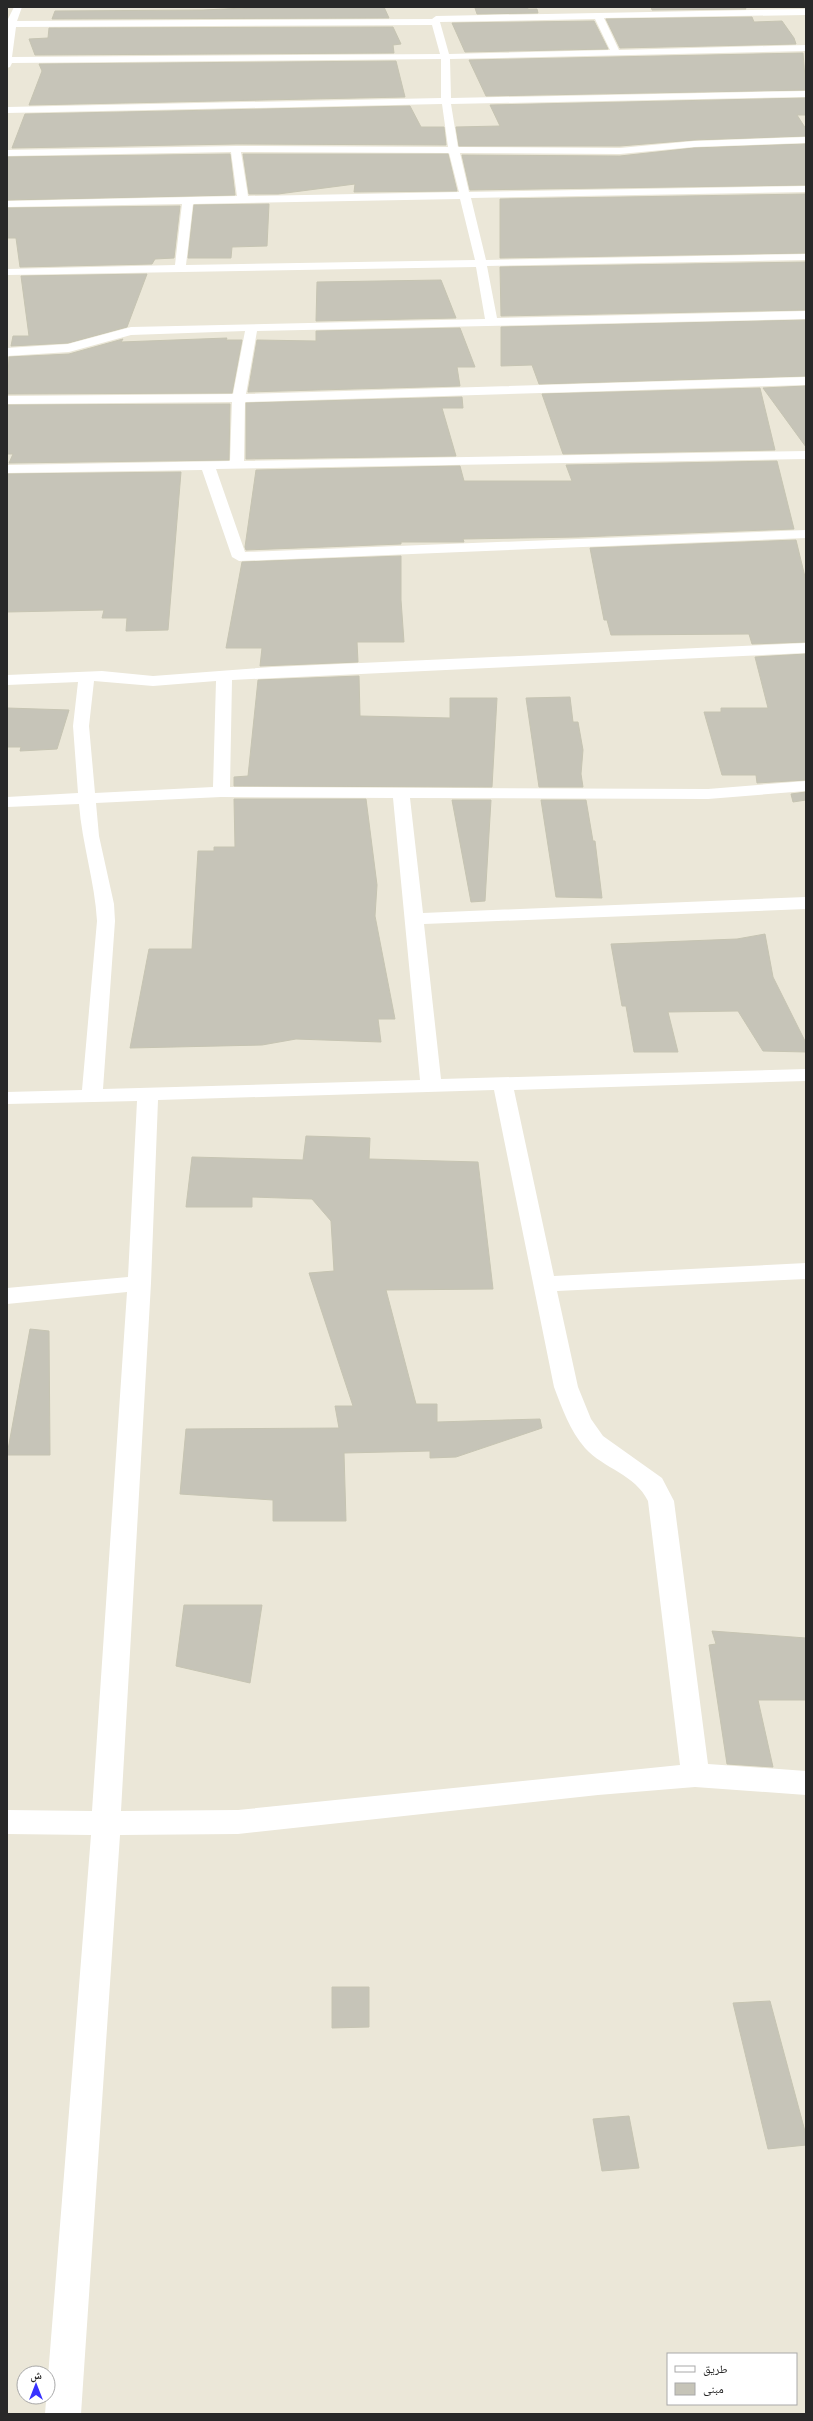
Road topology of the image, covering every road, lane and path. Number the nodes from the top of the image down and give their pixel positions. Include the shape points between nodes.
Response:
1 (18, 7) edge
2 (435, 7) edge
3 (804, 7) edge
4 (806, 11) edge
5 (599, 17) junction
6 (436, 20) junction
7 (9, 24) edge
8 (806, 48) edge
9 (616, 54) junction
10 (445, 56) junction
11 (8, 59) edge
12 (806, 94) edge
13 (446, 100) junction
14 (7, 110) edge
15 (806, 140) edge
16 (236, 149) junction
17 (454, 151) junction
18 (7, 153) edge
19 (806, 189) edge
20 (464, 196) junction
21 (188, 200) junction
22 (243, 200) junction
23 (7, 204) edge
24 (806, 257) edge
25 (481, 263) junction
26 (180, 269) junction
27 (7, 272) edge
28 (806, 315) edge
29 (492, 322) junction
30 (252, 328) junction
31 (7, 352) edge
32 (806, 381) edge
33 (239, 398) junction
34 (7, 400) edge
35 (806, 455) edge
36 (237, 465) junction
37 (208, 466) junction
38 (7, 469) edge
39 (806, 534) edge
40 (806, 648) edge
41 (87, 676) junction
42 (224, 676) junction
43 (7, 680) edge
44 (806, 786) edge
45 (221, 792) junction
46 (401, 794) junction
47 (88, 799) junction
48 (7, 802) edge
49 (806, 903) edge
50 (413, 919) junction
51 (806, 1075) edge
52 (503, 1084) junction
53 (431, 1086) junction
54 (148, 1094) junction
55 (92, 1096) junction
56 (7, 1098) edge
57 (806, 1271) edge
58 (140, 1283) junction
59 (546, 1284) junction
60 (7, 1296) edge
61 (695, 1775) junction
62 (806, 1783) edge
63 (7, 1822) edge
64 (108, 1823) junction
65 (63, 2414) edge

1 - 7 street
2 - 6 street
3 - 4 street
4 - 5 street
5 - 6 street
5 - 9 street
6 - 7 street
6 - 10 street
7 - 11 street
8 - 9 street
9 - 10 street
10 - 11 street via 238,60
10 - 13 street
12 - 13 street
13 - 14 street
13 - 17 street
15 - 17 street via 694,144 620,151
16 - 17 street
16 - 18 street
16 - 22 street
17 - 20 street
19 - 20 street
20 - 22 street
20 - 25 street
21 - 22 street
21 - 23 street
21 - 26 street
24 - 25 street
25 - 26 street
25 - 29 street
26 - 27 street
28 - 29 street
29 - 30 street
30 - 31 street via 131,332 69,348
30 - 33 street
32 - 33 street
33 - 34 street
33 - 36 street
35 - 36 street
36 - 37 street
37 - 38 street
37 - 39 street via 239,557
40 - 42 street
41 - 42 street via 153,680
41 - 43 street
41 - 47 street via 81,726
42 - 45 street
44 - 46 street via 708,794
45 - 46 street
45 - 47 street
46 - 50 street
47 - 48 street
47 - 55 street via 90,836 105,904 106,921
49 - 50 street
50 - 53 street
51 - 52 street
52 - 53 street
52 - 59 street
53 - 54 street
54 - 55 street
54 - 58 street
55 - 56 street
57 - 59 street
58 - 60 street
58 - 64 street
59 - 61 street via 566,1387 580,1422 594,1442 653,1485 661,1501
61 - 62 street
61 - 64 street via 238,1822
63 - 64 street
64 - 65 street

